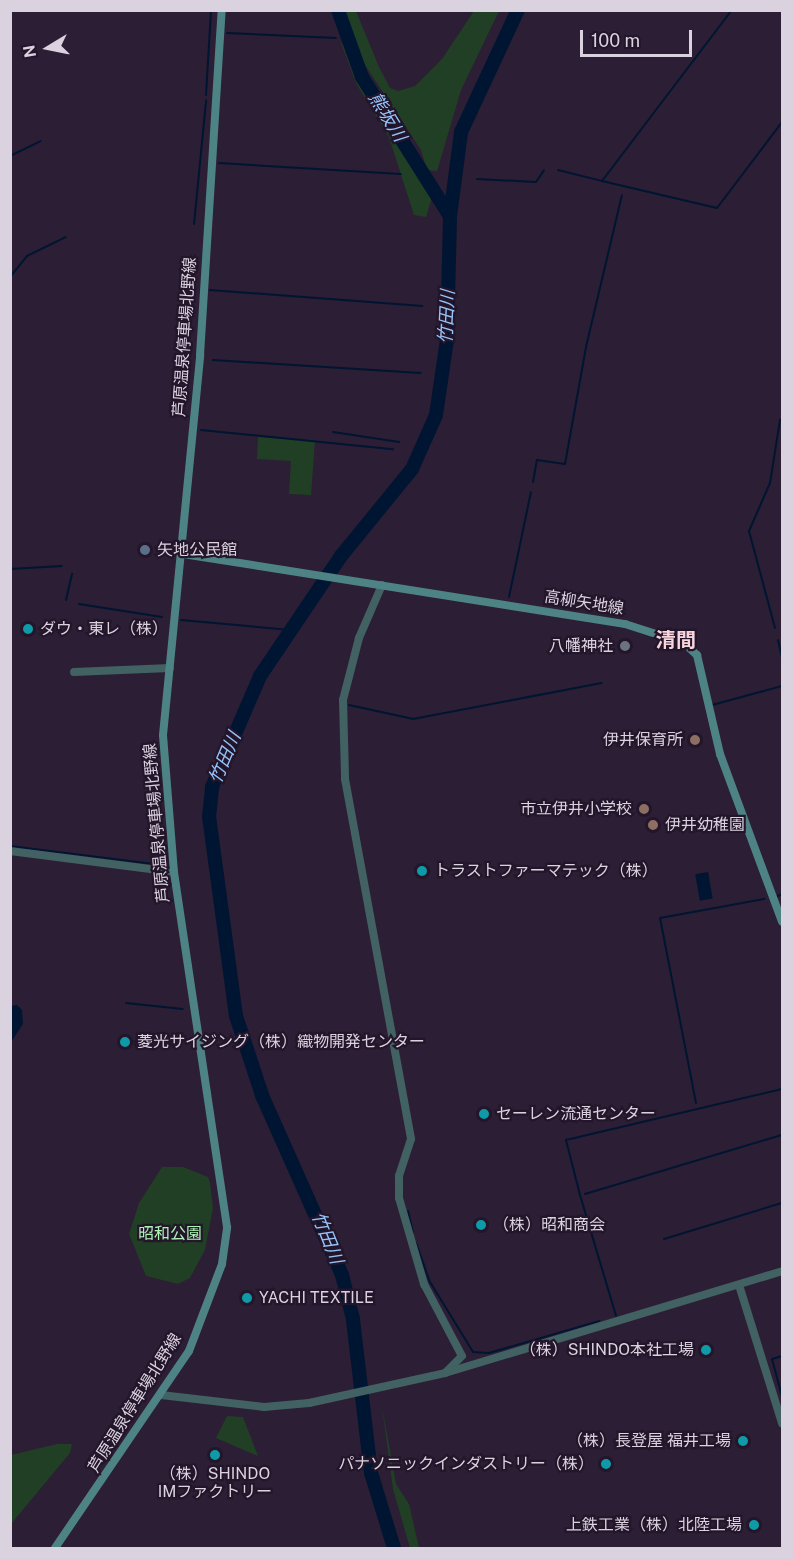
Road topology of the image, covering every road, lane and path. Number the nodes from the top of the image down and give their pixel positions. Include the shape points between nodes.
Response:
1 (222, 10) edge
2 (183, 554) junction
3 (382, 585) junction
4 (170, 668) junction
5 (74, 672) dead end
6 (10, 851) edge
7 (174, 872) junction
8 (783, 922) edge
9 (783, 1272) edge
10 (739, 1285) junction
11 (445, 1373) junction
12 (161, 1395) junction
13 (783, 1423) edge
14 (55, 1548) edge

1 - 2 main road, 芦原温泉停車場北野線
2 - 3 main road, 高柳矢地線
2 - 4 main road, 芦原温泉停車場北野線
3 - 8 main road, 高柳矢地線 via 625,624 684,643 694,651 720,754
3 - 11 street via 359,638 343,700 345,779 411,1139 399,1176 399,1198 422,1281 462,1356
4 - 5 street
4 - 7 main road, 芦原温泉停車場北野線 via 163,735
6 - 7 street
7 - 12 main road, 芦原温泉停車場北野線 via 227,1227 222,1264 200,1325
9 - 10 street
10 - 11 street
10 - 13 street
11 - 12 street via 309,1403 264,1407
12 - 14 main road, 芦原温泉停車場北野線

